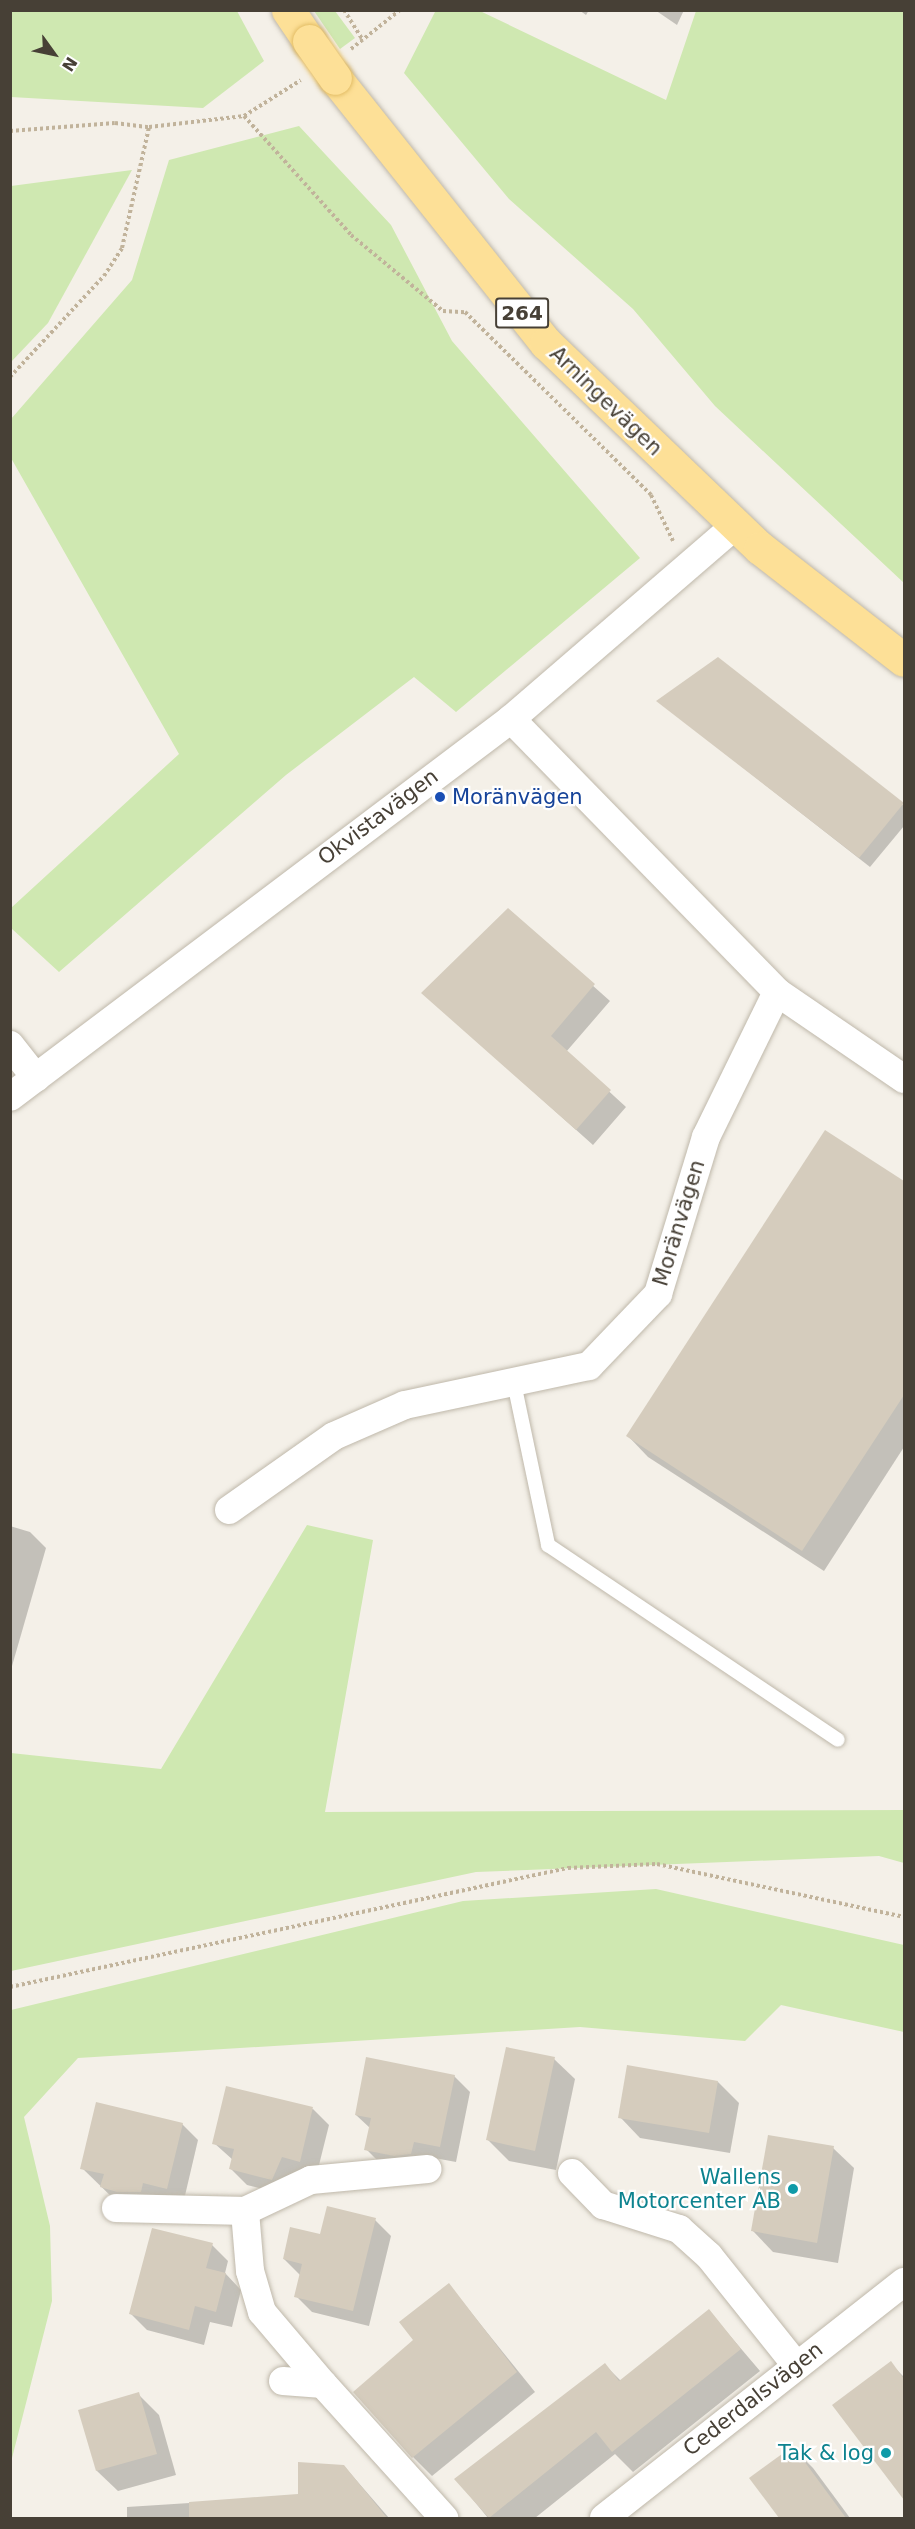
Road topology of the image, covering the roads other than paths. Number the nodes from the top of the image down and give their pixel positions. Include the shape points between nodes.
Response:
1 (288, 10) edge
2 (736, 525) junction
3 (904, 660) edge
4 (511, 719) junction
5 (777, 992) junction
6 (10, 1045) edge
7 (36, 1077) junction
8 (904, 1079) edge
9 (10, 1097) edge
10 (514, 1383) junction
11 (229, 1510) dead end
12 (838, 1740) dead end
13 (427, 2169) dead end
14 (572, 2173) dead end
15 (116, 2208) dead end
16 (244, 2211) junction
17 (904, 2282) edge
18 (796, 2366) junction
19 (283, 2381) dead end
20 (323, 2384) junction
21 (444, 2518) edge
22 (604, 2518) edge

1 - 2 main road, Arningevägen / 264, bridge via 328,70 546,343
2 - 3 main road, Arningevägen / 264
2 - 4 street, Okvistavägen
4 - 5 street
4 - 7 street, Okvistavägen
5 - 8 street
5 - 10 street, Moränvägen via 706,1137 658,1294 590,1366
6 - 7 street
7 - 9 street, Okvistavägen
10 - 11 street, Moränvägen via 405,1405 334,1436
10 - 12 lane via 548,1545
13 - 16 street via 311,2180
14 - 18 street via 603,2205 679,2229 709,2256
15 - 16 street
16 - 20 street via 250,2271 262,2312
17 - 18 street, Cederdalsvägen
18 - 22 street, Cederdalsvägen
19 - 20 street
20 - 21 street

